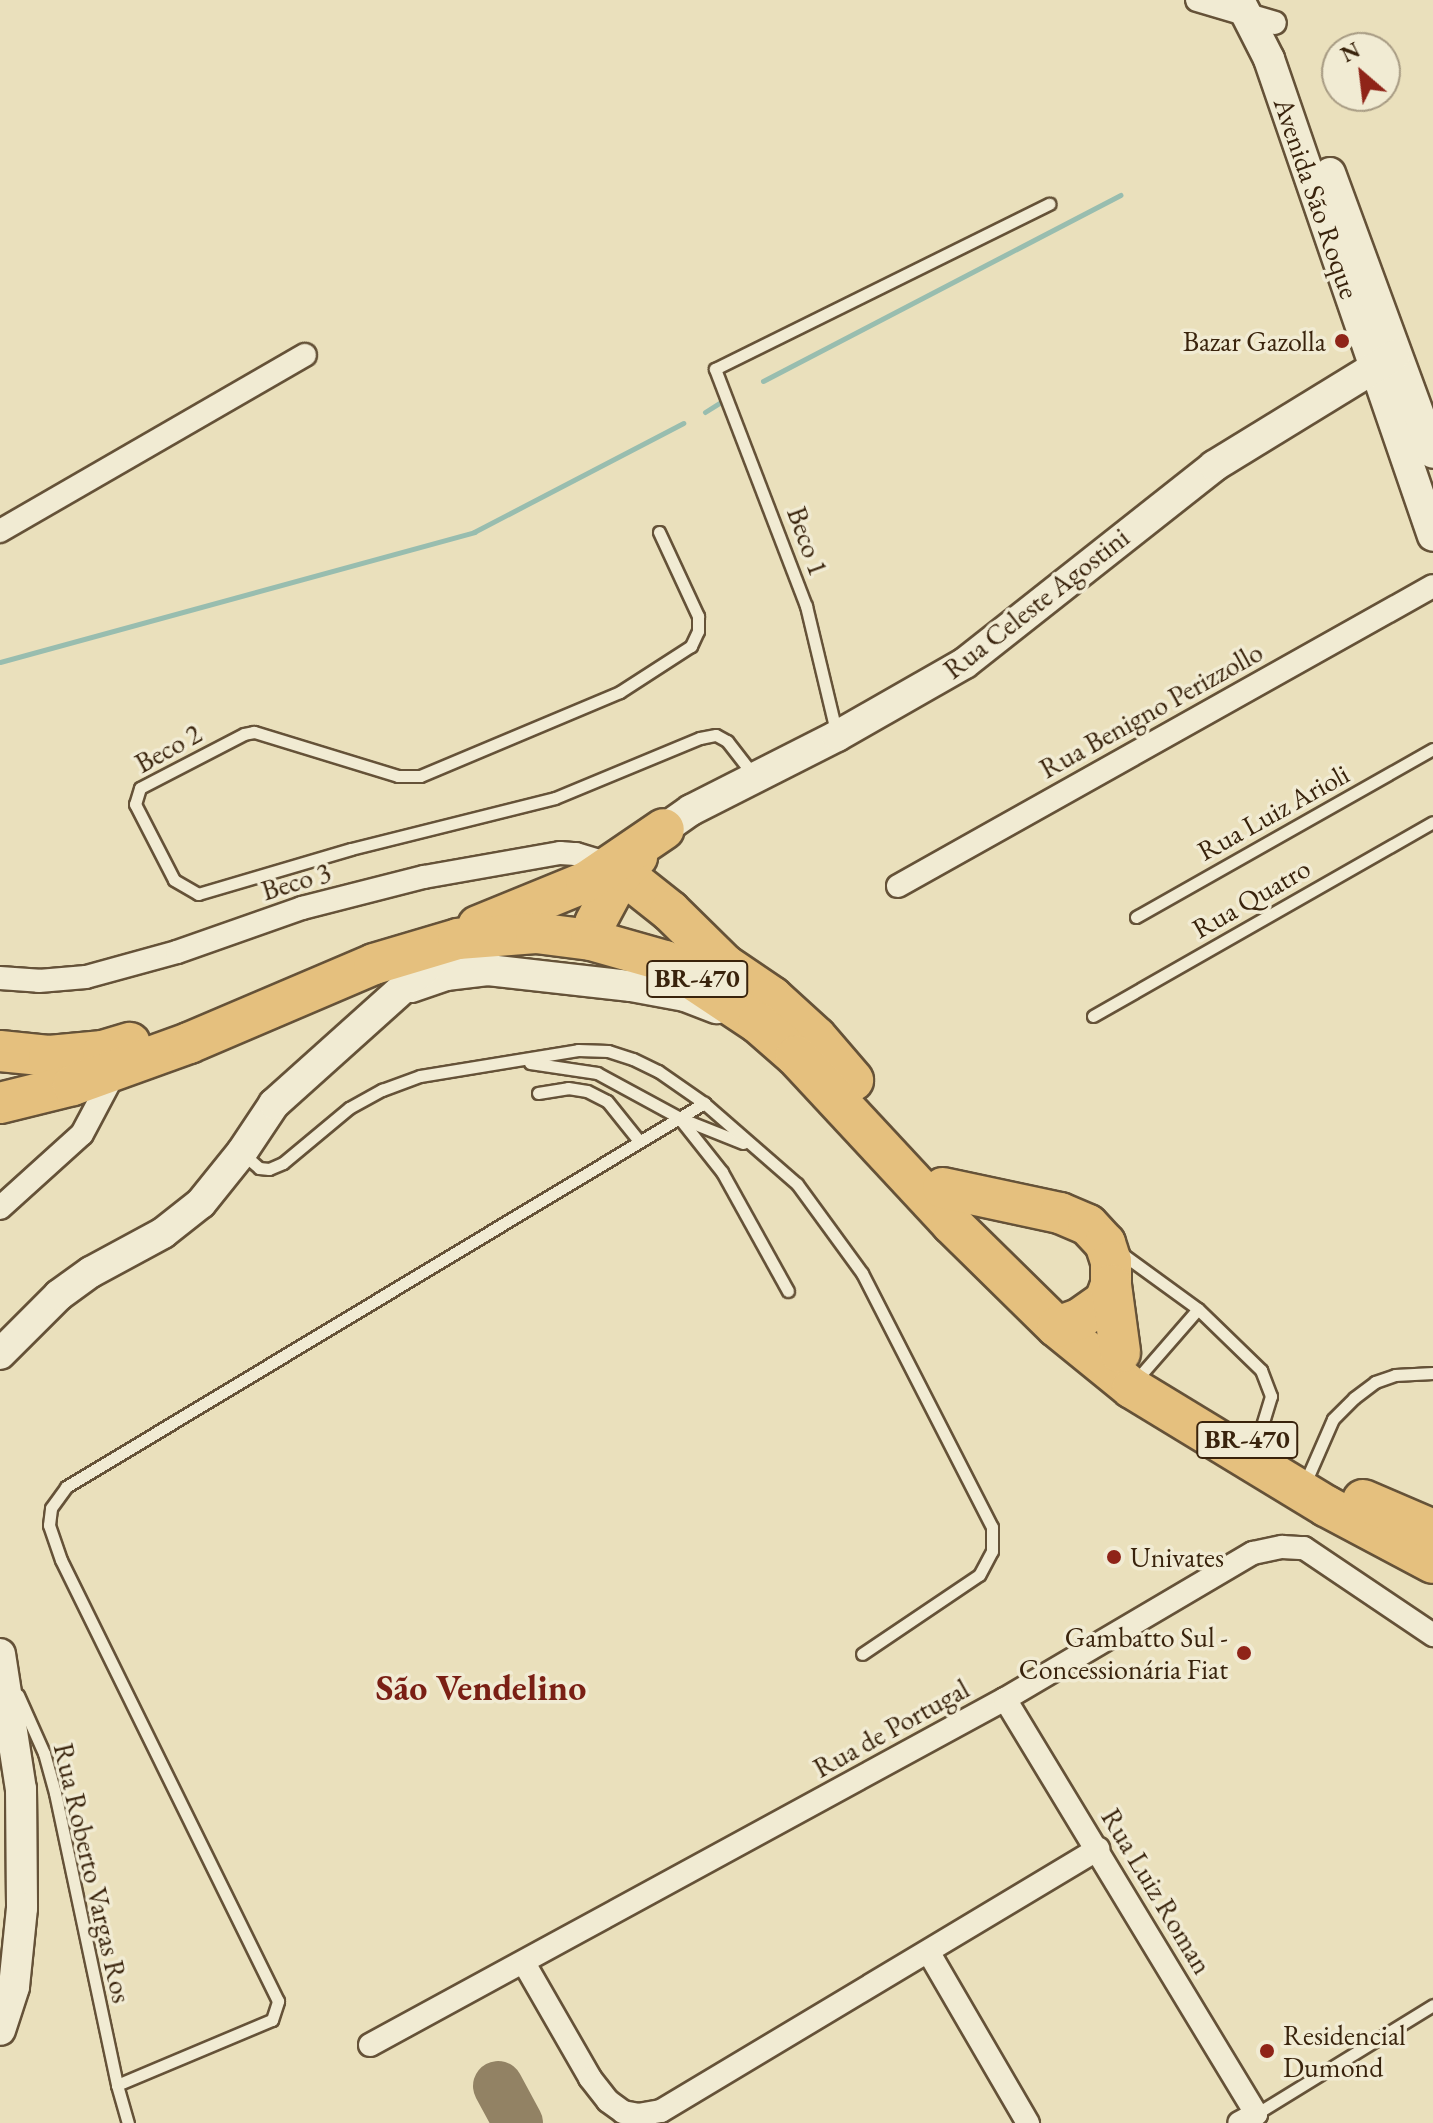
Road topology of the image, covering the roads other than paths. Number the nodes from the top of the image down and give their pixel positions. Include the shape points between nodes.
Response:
1 (1197, 0) edge
2 (1257, 10) edge
3 (1049, 204) dead end
4 (305, 355) dead end
5 (1385, 361) junction
6 (1433, 453) edge
7 (0, 531) edge
8 (659, 532) dead end
9 (1433, 536) edge
10 (1433, 586) edge
11 (837, 736) junction
12 (1433, 749) edge
13 (755, 778) junction
14 (1433, 822) edge
15 (664, 829) junction
16 (618, 868) junction
17 (898, 886) dead end
18 (670, 911) junction
19 (1136, 917) dead end
20 (595, 923) junction
21 (472, 930) junction
22 (725, 965) junction
23 (0, 978) edge
24 (394, 992) junction
25 (1093, 1016) dead end
26 (758, 1023) junction
27 (0, 1051) edge
28 (513, 1062) junction
29 (116, 1069) junction
30 (0, 1072) edge
31 (538, 1093) dead end
32 (0, 1103) edge
33 (704, 1103) junction
34 (680, 1118) junction
35 (639, 1141) junction
36 (753, 1147) junction
37 (242, 1152) junction
38 (943, 1188) junction
39 (0, 1208) edge
40 (1105, 1243) junction
41 (1111, 1285) junction
42 (788, 1291) dead end
43 (1198, 1309) junction
44 (1068, 1323) junction
45 (0, 1354) edge
46 (1132, 1361) junction
47 (1433, 1373) edge
48 (1256, 1445) junction
49 (1309, 1474) junction
50 (1428, 1554) edge
51 (1433, 1635) edge
52 (0, 1654) edge
53 (862, 1654) dead end
54 (1005, 1699) junction
55 (1098, 1849) junction
56 (929, 1953) junction
57 (524, 1963) junction
58 (1433, 2005) edge
59 (0, 2030) edge
60 (370, 2045) dead end
61 (117, 2085) junction
62 (1247, 2119) edge
63 (128, 2123) edge
64 (1028, 2123) edge

1 - 2 street
2 - 5 street, Avenida São Roque via 1269,59
3 - 11 lane, Beco 1 via 715,369 806,606
4 - 7 street
5 - 6 street, Avenida São Roque
5 - 9 street, Avenida São Roque
5 - 11 street, Rua Celeste Agostini via 1214,466 965,663
8 - 13 lane, Beco 2 via 698,616 698,631 691,646 620,692 420,776 398,776 254,732 244,734 140,788 135,804 174,880 198,894 555,798 700,738 716,735 727,741
10 - 17 street, Rua Benigno Perizzollo
11 - 13 street, Rua Celeste Agostini
12 - 19 lane, Rua Luiz Arioli
13 - 15 street, Rua Celeste Agostini
14 - 25 lane, Rua Quatro
15 - 16 highway
15 - 18 highway via 657,857
16 - 18 highway
16 - 20 highway
16 - 21 highway
16 - 23 street, Beco 3 via 560,853 424,877 302,908 86,977
18 - 22 highway
20 - 21 highway, BR-470 via 545,918
20 - 22 highway, BR-470
21 - 24 street
21 - 26 highway, BR-470 via 591,940 665,961
21 - 27 highway, BR-470 via 428,927 367,946 196,1021 103,1051 49,1056
21 - 29 highway, BR-470
22 - 38 highway, BR-470 via 772,997 816,1037
24 - 26 street via 446,975 488,970 685,996
24 - 37 street via 274,1104
26 - 44 highway, BR-470 via 796,1056 951,1223
28 - 33 lane via 578,1050 608,1051 658,1071
28 - 34 lane via 597,1073
28 - 37 lane via 420,1076 382,1090 349,1108 269,1169 259,1168
29 - 30 highway, BR-470
29 - 32 highway
29 - 39 street via 82,1134
31 - 35 lane via 587,1091 607,1101
33 - 34 lane
33 - 36 lane
34 - 35 lane
34 - 36 lane
34 - 42 lane via 722,1172
35 - 61 lane via 66,1487 51,1508 49,1525 61,1560 278,2001 272,2020
36 - 53 lane via 797,1184 862,1273 992,1527 992,1551 979,1575
37 - 45 street via 201,1203 163,1233 59,1295
38 - 40 highway via 1060,1213 1088,1225
38 - 44 highway, BR-470
40 - 41 highway
40 - 43 lane via 1153,1272
41 - 44 highway via 1105,1301
41 - 46 highway
43 - 46 lane
43 - 48 lane via 1261,1370 1268,1385 1271,1396
44 - 46 highway, BR-470
44 - 50 highway, BR-470 via 1166,1411
46 - 48 highway, BR-470
47 - 49 lane via 1395,1375 1354,1398 1333,1419
48 - 49 highway, BR-470
49 - 50 highway, BR-470
51 - 54 street, Rua de Portugal via 1304,1548 1282,1547 1253,1553
52 - 59 street via 21,1789 22,1908 14,1987
52 - 61 lane, Rua Roberto Vargas Ros via 44,1753 55,1793
54 - 55 street, Rua Luiz Roman
54 - 57 street, Rua de Portugal
55 - 56 street
55 - 62 street, Rua Luiz Roman
56 - 57 street via 661,2111 638,2115 608,2101 590,2078
56 - 64 street
57 - 60 street, Rua de Portugal
58 - 62 lane
61 - 63 lane, Rua Roberto Vargas Ros

